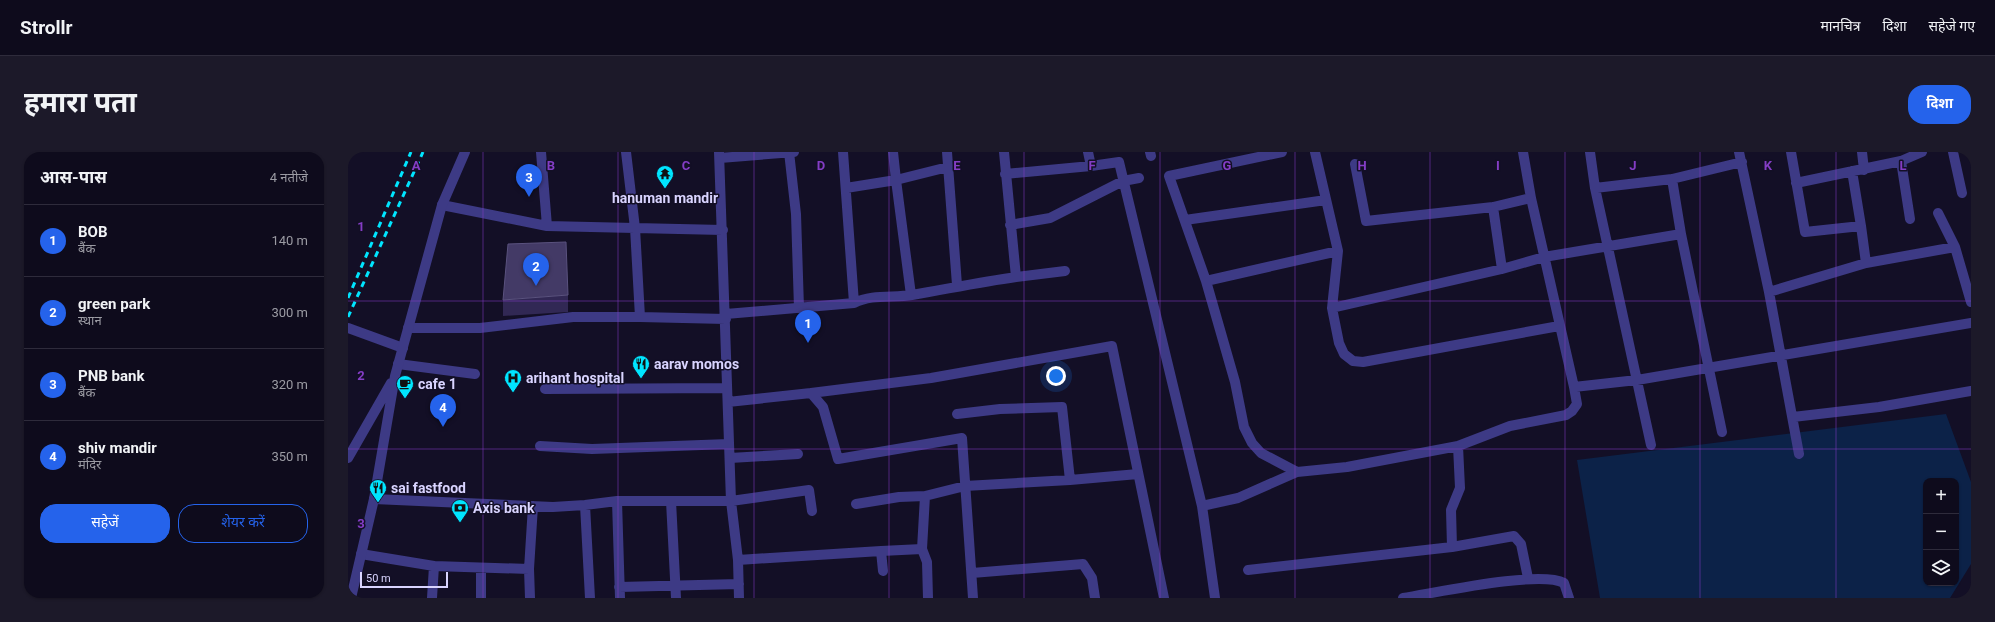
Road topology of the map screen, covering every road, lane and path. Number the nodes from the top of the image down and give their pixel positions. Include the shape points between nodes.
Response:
1 (465, 152) edge
2 (541, 152) edge
3 (626, 152) edge
4 (791, 152) edge
5 (844, 152) edge
6 (893, 152) edge
7 (947, 152) edge
8 (1004, 152) edge
9 (1088, 152) edge
10 (1282, 152) edge
11 (1315, 152) edge
12 (1523, 152) edge
13 (1590, 152) edge
14 (1739, 152) edge
15 (1791, 152) edge
16 (1862, 152) edge
17 (1922, 152) edge
18 (1953, 152) edge
19 (720, 155) edge
20 (1901, 161) junction
21 (1742, 162) junction
22 (1355, 164) dead end
23 (1091, 166) junction
24 (948, 167) junction
25 (1864, 170) junction
26 (1852, 171) junction
27 (1005, 174) junction
28 (1139, 178) dead end
29 (1672, 179) junction
30 (896, 180) junction
31 (1123, 181) junction
32 (1796, 183) junction
33 (846, 188) junction
34 (1594, 188) junction
35 (1962, 193) dead end
36 (1531, 198) junction
37 (1326, 200) junction
38 (442, 205) junction
39 (1493, 207) junction
40 (1938, 213) dead end
41 (1910, 219) dead end
42 (1184, 220) junction
43 (1010, 225) junction
44 (547, 226) junction
45 (1860, 226) junction
46 (634, 228) junction
47 (723, 230) junction
48 (1681, 234) junction
49 (1608, 246) junction
50 (1955, 246) junction
51 (1338, 251) junction
52 (1544, 257) junction
53 (1866, 264) junction
54 (1502, 269) junction
55 (1065, 271) dead end
56 (1016, 277) junction
57 (1206, 281) junction
58 (957, 285) junction
59 (1770, 292) junction
60 (911, 295) junction
61 (1971, 302) edge
62 (854, 303) junction
63 (799, 308) junction
64 (1332, 308) junction
65 (726, 316) junction
66 (640, 317) junction
67 (1971, 323) edge
68 (1559, 326) junction
69 (348, 328) edge
70 (408, 328) junction
71 (402, 348) junction
72 (1780, 356) junction
73 (398, 364) junction
74 (1709, 367) junction
75 (475, 374) dead end
76 (395, 376) junction
77 (1636, 380) junction
78 (1574, 387) junction
79 (727, 388) junction
80 (545, 389) dead end
81 (1971, 391) edge
82 (811, 393) junction
83 (728, 402) junction
84 (957, 414) dead end
85 (1793, 418) junction
86 (1722, 432) dead end
87 (729, 444) junction
88 (1651, 445) dead end
89 (540, 446) dead end
90 (1458, 446) junction
91 (798, 454) dead end
92 (1799, 454) dead end
93 (348, 458) edge
94 (730, 458) junction
95 (1297, 472) junction
96 (1138, 474) junction
97 (1070, 480) junction
98 (965, 486) junction
99 (924, 496) junction
100 (374, 499) junction
101 (617, 501) junction
102 (671, 501) junction
103 (731, 502) junction
104 (856, 504) dead end
105 (533, 506) junction
106 (585, 506) junction
107 (1202, 506) junction
108 (812, 511) dead end
109 (1452, 547) junction
110 (922, 549) junction
111 (881, 551) junction
112 (361, 554) junction
113 (738, 560) junction
114 (434, 566) junction
115 (481, 568) junction
116 (529, 569) junction
117 (1248, 570) dead end
118 (883, 571) dead end
119 (972, 573) junction
120 (1528, 578) junction
121 (739, 584) junction
122 (675, 586) junction
123 (619, 587) junction
124 (351, 598) edge
125 (432, 598) edge
126 (481, 598) edge
127 (530, 598) edge
128 (590, 598) edge
129 (620, 598) edge
130 (676, 598) edge
131 (739, 598) edge
132 (928, 598) edge
133 (974, 598) edge
134 (1095, 598) edge
135 (1164, 598) edge
136 (1215, 598) edge
137 (1403, 598) edge
138 (1569, 598) edge

1 - 38 street
2 - 44 street
3 - 46 street
4 - 19 street
4 - 63 street
5 - 33 street
6 - 30 street
7 - 24 street
8 - 27 street
9 - 23 street
10 - 42 street via 1169,176
11 - 37 street
12 - 36 street
13 - 34 street
14 - 21 street
15 - 32 street
16 - 25 street
17 - 20 street
18 - 35 street
19 - 47 street
20 - 25 street
20 - 41 street
21 - 29 street
21 - 59 street
22 - 39 street via 1366,221
23 - 27 street
23 - 31 street via 1119,162
24 - 30 street
24 - 58 street
25 - 26 street
26 - 32 street
26 - 45 street
27 - 43 street
28 - 31 street
29 - 34 street
29 - 48 street
30 - 33 street
30 - 60 street
31 - 43 street via 1050,218
31 - 107 street
32 - 45 street via 1805,232
33 - 62 street
34 - 49 street
36 - 39 street
36 - 52 street
37 - 42 street
37 - 51 street
38 - 44 street
38 - 70 street
39 - 54 street
40 - 50 street
42 - 57 street
43 - 56 street
44 - 46 street
45 - 53 street
46 - 47 street
46 - 66 street
47 - 65 street
48 - 49 street
48 - 74 street
49 - 52 street
49 - 77 street
50 - 53 street
50 - 61 street
51 - 57 street
51 - 64 street
52 - 54 street
52 - 68 street
53 - 59 street
54 - 64 street
55 - 56 street
56 - 58 street
57 - 95 street via 1236,382 1244,427 1261,453
58 - 60 street
59 - 72 street
60 - 62 street via 862,299
62 - 63 street
63 - 65 street
64 - 68 street via 1339,343 1344,354 1353,361 1363,362
65 - 66 street
65 - 79 street
66 - 70 street via 573,317 480,328
67 - 72 street
68 - 78 street
69 - 71 street
70 - 71 street
71 - 73 street
72 - 74 street
72 - 85 street
73 - 75 street
73 - 76 street
74 - 77 street
74 - 86 street
76 - 93 street
76 - 100 street
77 - 78 street
77 - 88 street
78 - 90 street via 1577,404 1566,415 1510,426
79 - 80 street
79 - 83 street
81 - 85 street
82 - 83 street
82 - 96 street via 931,378 1112,346
82 - 98 street via 823,407 838,459 962,438
83 - 87 street
84 - 97 street via 1000,409 1062,407
85 - 92 street
87 - 89 street via 592,449
87 - 94 street
90 - 95 street via 1347,467
90 - 109 street via 1460,488 1451,510
91 - 94 street
94 - 103 street
95 - 107 street via 1238,498
96 - 97 street
96 - 135 street
97 - 98 street
98 - 99 street
98 - 119 street
99 - 104 street
99 - 110 street
100 - 105 street
100 - 112 street
101 - 102 street
101 - 106 street
101 - 123 street
102 - 103 street
102 - 122 street
103 - 108 street via 809,490
103 - 113 street
105 - 106 street
105 - 116 street
106 - 128 street
107 - 136 street
109 - 117 street
109 - 120 street via 1514,536 1521,544
110 - 111 street
110 - 132 street via 927,562
111 - 113 street
111 - 118 street
112 - 114 street
112 - 124 street
113 - 121 street
114 - 115 street
114 - 125 street
115 - 116 street
115 - 126 street
116 - 127 street
119 - 133 street
119 - 134 street via 1083,564 1092,578
120 - 137 street
120 - 138 street via 1557,580 1564,583
121 - 122 street
121 - 131 street
122 - 123 street
122 - 130 street
123 - 129 street

